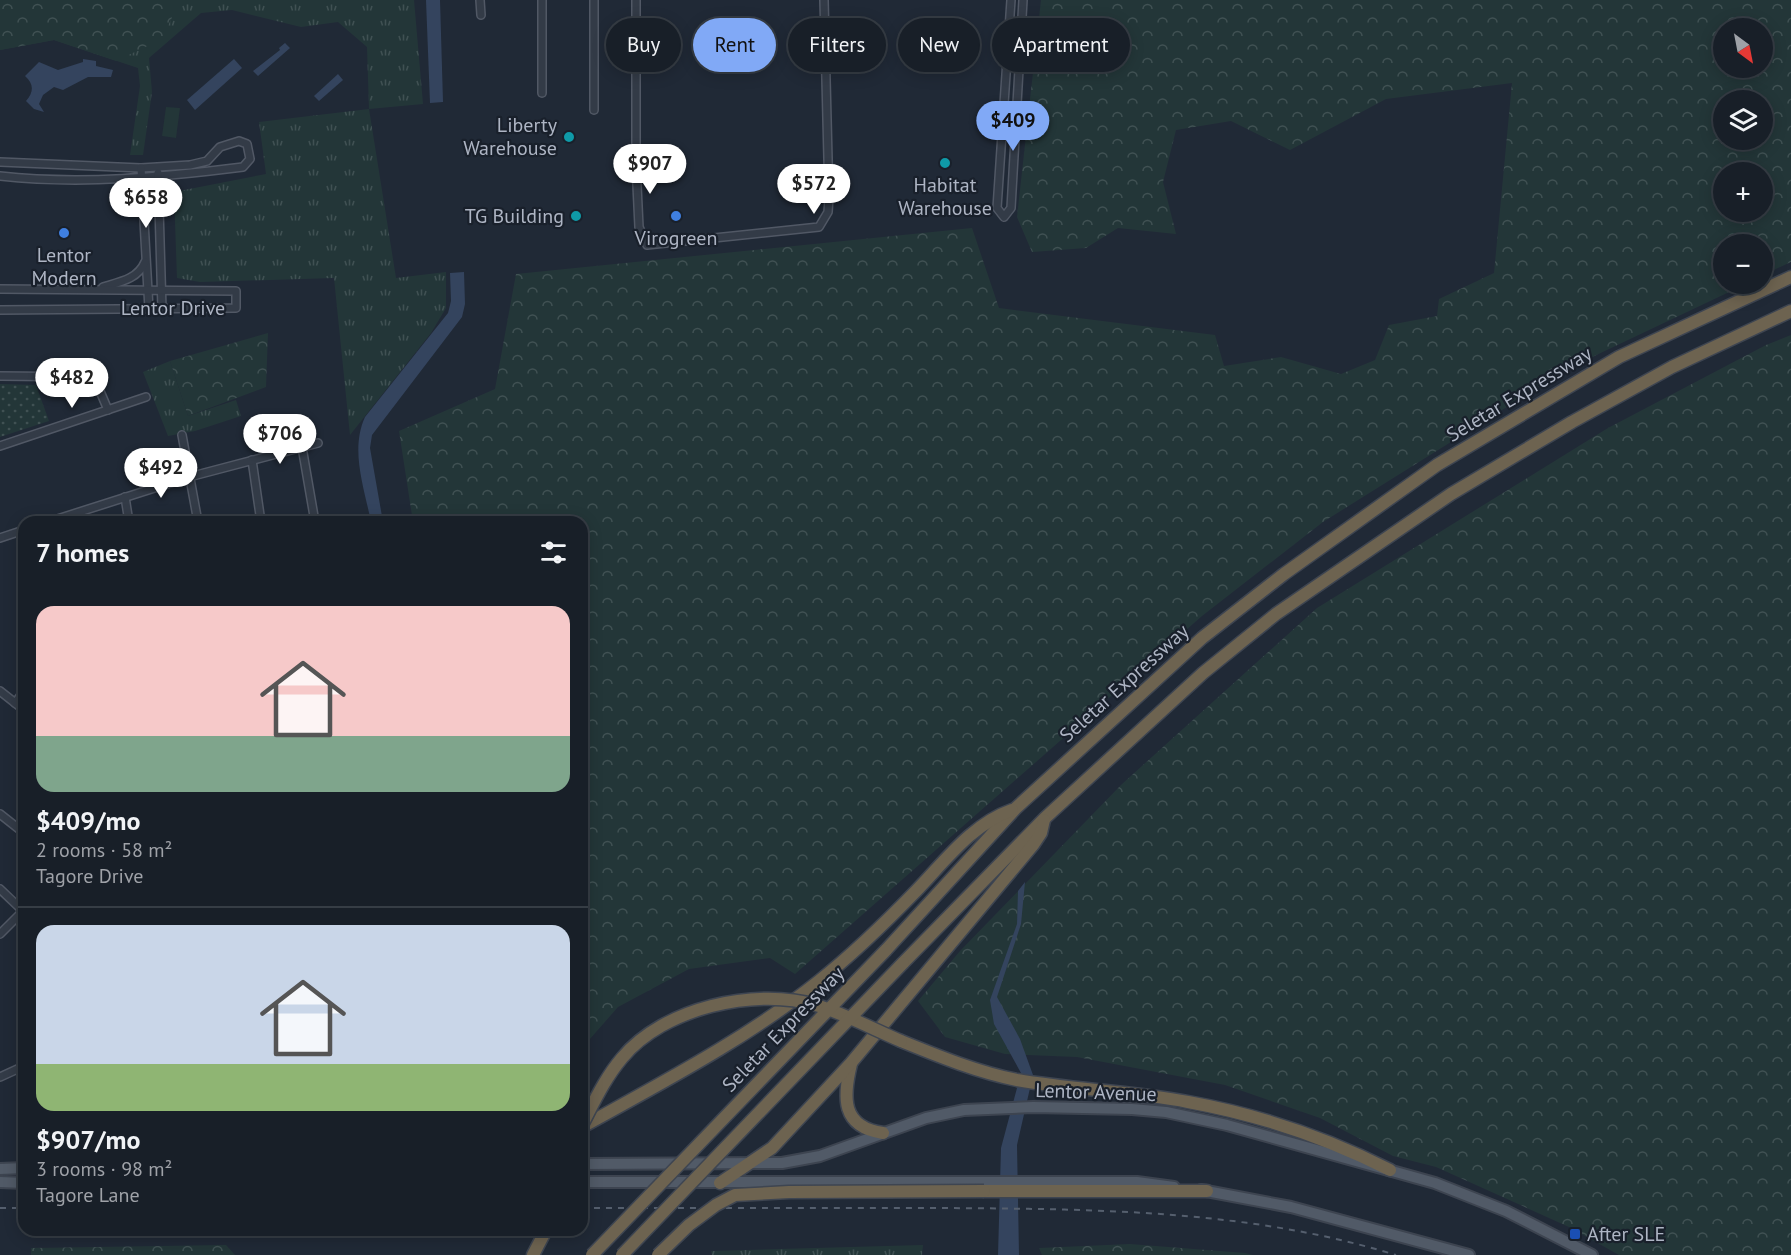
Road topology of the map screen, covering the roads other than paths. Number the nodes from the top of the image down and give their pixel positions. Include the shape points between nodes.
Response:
1 (480, 0) edge
2 (542, 0) edge
3 (594, 0) edge
4 (636, 0) edge
5 (824, 0) edge
6 (1009, 0) edge
7 (1023, 1) edge
8 (481, 15) dead end
9 (542, 93) dead end
10 (594, 110) dead end
11 (0, 162) edge
12 (158, 167) junction
13 (141, 168) junction
14 (0, 176) edge
15 (158, 177) junction
16 (142, 179) junction
17 (146, 259) junction
18 (1791, 277) edge
19 (98, 288) junction
20 (0, 289) edge
21 (148, 291) junction
22 (161, 291) junction
23 (149, 309) junction
24 (162, 309) junction
25 (0, 310) edge
26 (1791, 311) edge
27 (0, 376) edge
28 (146, 397) dead end
29 (108, 410) junction
30 (182, 435) dead end
31 (318, 443) dead end
32 (0, 446) edge
33 (302, 447) junction
34 (252, 460) junction
35 (189, 477) junction
36 (125, 497) junction
37 (66, 516) edge
38 (128, 516) edge
39 (197, 516) edge
40 (260, 516) edge
41 (314, 516) edge
42 (18, 532) edge
43 (0, 538) edge
44 (0, 691) edge
45 (18, 699) edge
46 (15, 703) junction
47 (18, 705) edge
48 (1016, 808) junction
49 (0, 814) edge
50 (1045, 819) junction
51 (18, 828) edge
52 (0, 890) edge
53 (18, 905) edge
54 (18, 916) edge
55 (0, 934) edge
56 (851, 1063) junction
57 (18, 1069) edge
58 (0, 1077) edge
59 (588, 1116) edge
60 (588, 1123) edge
61 (882, 1134) junction
62 (588, 1164) edge
63 (751, 1164) junction
64 (18, 1168) edge
65 (0, 1169) edge
66 (1390, 1170) junction
67 (0, 1182) edge
68 (588, 1182) edge
69 (18, 1183) edge
70 (720, 1183) junction
71 (1029, 1187) junction
72 (1207, 1191) joint
73 (543, 1236) edge
74 (533, 1255) edge
75 (592, 1255) edge
76 (622, 1255) edge
77 (658, 1255) edge
78 (1469, 1255) edge
79 (1592, 1255) edge

1 - 8 street
2 - 9 street
3 - 10 street
4 - 5 street via 639,227 647,245 819,227 824,222 829,198
6 - 7 street
6 - 7 street via 997,208 1004,217 1011,208
11 - 13 street
12 - 13 street
12 - 15 street
12 - 15 street via 207,161 220,147 239,141 247,144 250,159 243,167
13 - 16 street
14 - 16 street via 86,181
15 - 16 street
15 - 22 street
16 - 17 street
17 - 19 street via 134,276
17 - 21 street
18 - 48 highway, Seletar Expressway via 1619,357 1437,465 1202,638
19 - 20 street, Lentor Drive
19 - 21 street, Lentor Drive
21 - 22 street, Lentor Drive
21 - 23 street
22 - 24 street
22 - 24 street, Lentor Drive via 236,291 236,308
23 - 24 street, Lentor Drive
23 - 25 street, Lentor Drive
26 - 50 highway, Seletar Expressway via 1672,367 1451,494 1275,614 1203,673
27 - 29 street via 94,377
28 - 29 street
29 - 32 street
30 - 35 street
31 - 33 street
33 - 34 street
33 - 41 street
34 - 35 street
34 - 40 street
35 - 36 street
35 - 39 street
36 - 37 street
36 - 38 street
42 - 43 street
44 - 46 street
45 - 46 street
46 - 47 street
48 - 60 highway via 996,815 974,832 821,980 763,1024
48 - 75 highway, Seletar Expressway, bridge via 886,950
49 - 51 street
50 - 56 highway via 1036,840
50 - 76 highway, Seletar Expressway, bridge
52 - 53 street
54 - 55 street
56 - 61 highway via 845,1098 850,1115 862,1127
56 - 63 highway via 772,1148
57 - 58 street
59 - 66 highway, bridge via 622,1057 649,1034 683,1015 706,1008 770,1000 816,1005 930,1053 992,1074 1187,1101 1277,1123 1341,1146
61 - 63 main road, Lentor Avenue via 805,1160
61 - 66 main road, Lentor Avenue via 926,1118 984,1108 1166,1112
62 - 63 main road, Lentor Avenue
63 - 70 highway
64 - 65 main road
66 - 79 main road, Lentor Avenue via 1435,1182 1533,1224
67 - 69 main road
68 - 70 main road
70 - 71 main road via 988,1183
71 - 72 highway
71 - 77 highway, bridge via 735,1195 689,1225
72 - 78 main road via 1301,1209
73 - 74 highway

